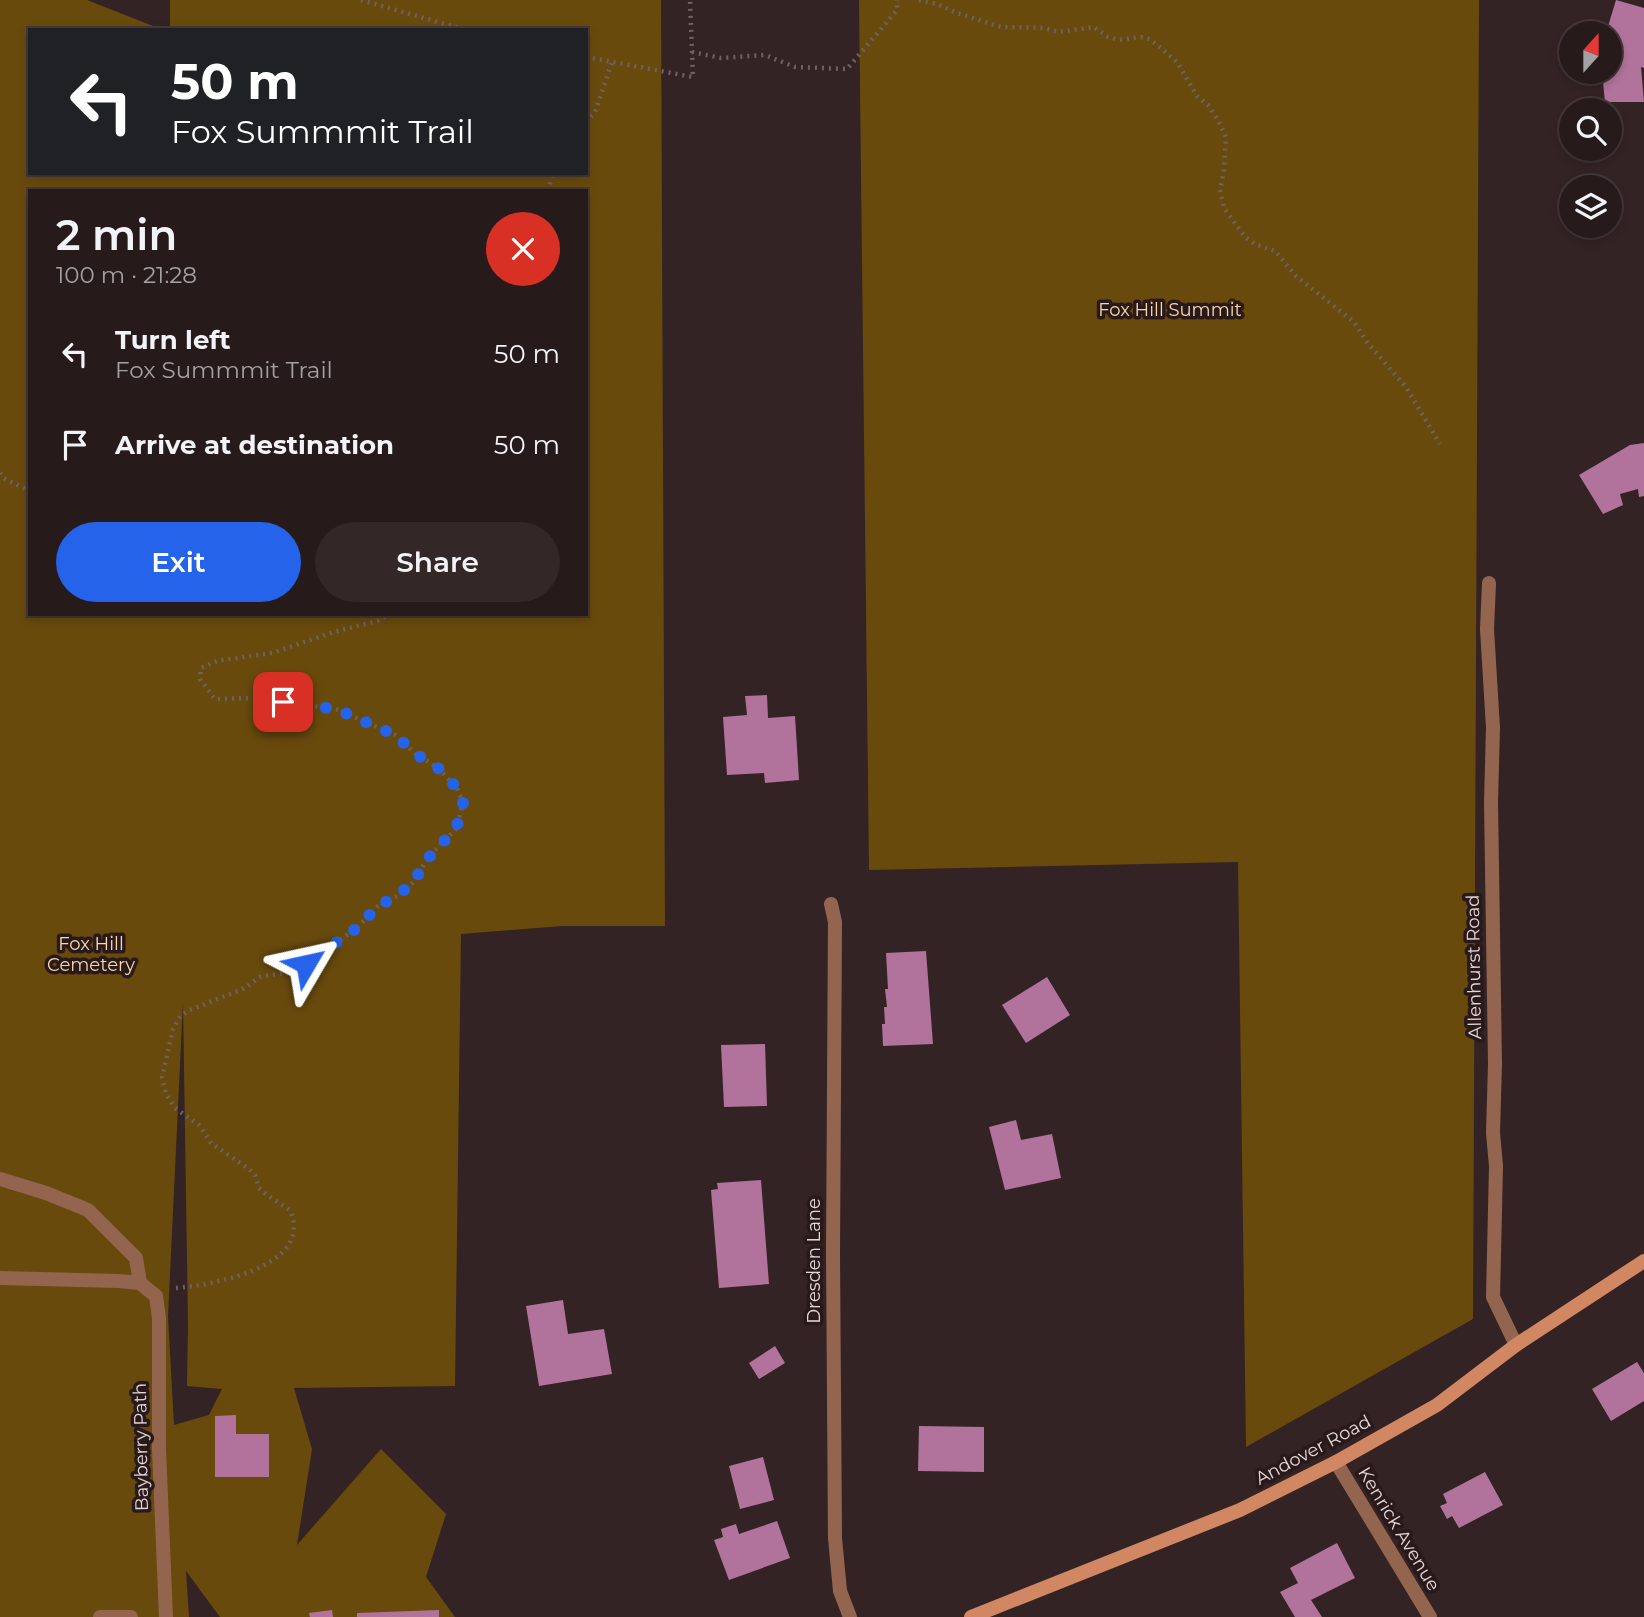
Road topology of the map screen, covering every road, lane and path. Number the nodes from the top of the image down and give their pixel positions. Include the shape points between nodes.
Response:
1 (361, 0) edge
2 (690, 0) edge
3 (897, 0) edge
4 (919, 0) edge
5 (459, 28) edge
6 (692, 52) junction
7 (588, 57) edge
8 (612, 61) junction
9 (588, 120) edge
10 (1440, 444) dead end
11 (0, 473) edge
12 (28, 490) edge
13 (1489, 583) dead end
14 (385, 616) edge
15 (831, 904) dead end
16 (0, 1179) edge
17 (1644, 1261) edge
18 (0, 1278) edge
19 (140, 1283) junction
20 (156, 1296) junction
21 (1517, 1345) junction
22 (1336, 1462) junction
23 (100, 1617) edge
24 (131, 1617) edge
25 (166, 1617) edge
26 (850, 1617) edge
27 (971, 1617) edge
28 (1430, 1617) edge

1 - 5 path
2 - 6 path
3 - 6 path via 897,10 847,69 795,67 765,55 721,58
4 - 10 path via 1001,27 1058,32 1094,27 1119,40 1141,37 1157,44 1177,62 1224,131 1221,202 1240,231 1255,244 1275,251 1296,276 1354,322 1406,387
6 - 8 path via 693,77
7 - 8 path
8 - 9 path via 595,112
11 - 12 path
13 - 21 street, Allenhurst Road via 1496,1166 1493,1297
14 - 20 path via 272,653 217,661 201,668 200,679 215,699 257,698 336,709 395,735 438,768 457,788 463,803 456,829 426,861 416,880 378,906 357,928 306,964 260,977 245,988 190,1010 176,1022 162,1077 166,1094 211,1143 249,1169 259,1188 290,1210 294,1219 292,1237 271,1263 232,1279 175,1288
15 - 26 street, Dresden Lane via 835,922 835,1525 840,1591
16 - 19 street via 88,1210 136,1258
17 - 21 main road, Andover Road
18 - 19 street
19 - 20 street
20 - 25 street, Bayberry Path
21 - 22 main road, Andover Road via 1437,1405
22 - 27 main road, Andover Road via 1240,1510
22 - 28 street, Kenrick Avenue
23 - 24 street

